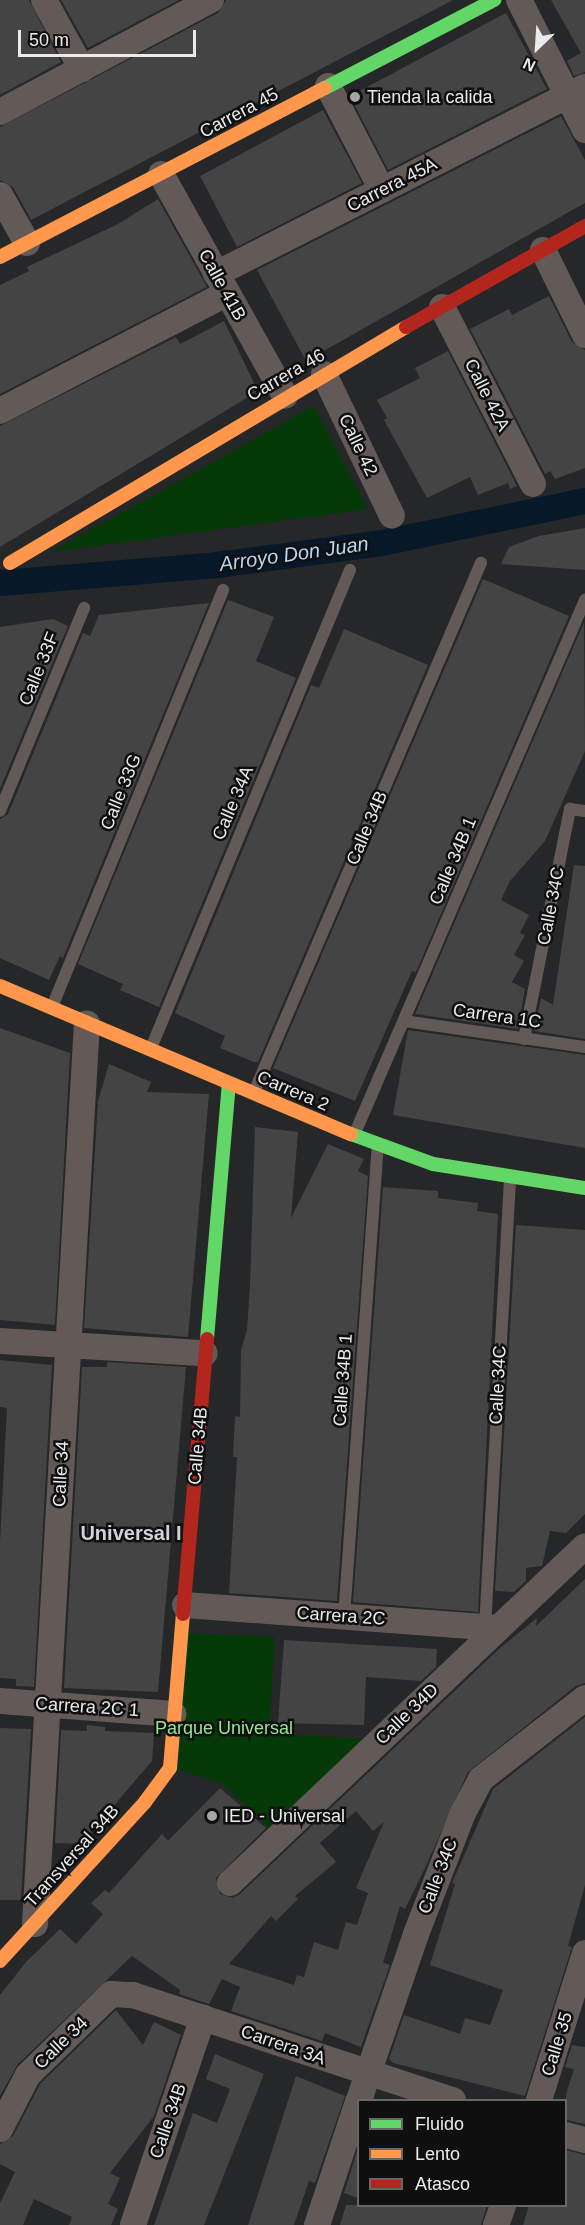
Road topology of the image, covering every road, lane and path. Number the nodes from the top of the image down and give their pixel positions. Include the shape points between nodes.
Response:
1 (44, 0) edge
2 (211, 0) edge
3 (494, 0) edge
4 (519, 0) edge
5 (82, 69) junction
6 (328, 86) junction
7 (576, 91) edge
8 (0, 112) edge
9 (585, 130) edge
10 (161, 174) junction
11 (382, 190) junction
12 (0, 195) edge
13 (585, 226) edge
14 (27, 243) junction
15 (543, 250) junction
16 (0, 257) edge
17 (221, 284) junction
18 (442, 308) junction
19 (585, 335) edge
20 (324, 374) junction
21 (285, 396) junction
22 (0, 411) edge
23 (532, 483) dead end
24 (392, 516) dead end
25 (10, 563) dead end
26 (481, 563) dead end
27 (350, 570) dead end
28 (223, 590) dead end
29 (585, 600) edge
30 (84, 608) dead end
31 (0, 811) edge
32 (585, 811) edge
33 (0, 986) edge
34 (51, 1008) junction
35 (404, 1021) junction
36 (87, 1023) junction
37 (524, 1039) junction
38 (585, 1047) edge
39 (150, 1049) junction
40 (230, 1084) junction
41 (254, 1093) junction
42 (354, 1136) junction
43 (378, 1145) junction
44 (510, 1179) junction
45 (585, 1188) edge
46 (0, 1341) edge
47 (67, 1346) junction
48 (205, 1353) junction
49 (585, 1546) edge
50 (185, 1605) junction
51 (344, 1617) junction
52 (491, 1627) junction
53 (585, 1698) edge
54 (0, 1701) edge
55 (51, 1705) junction
56 (174, 1714) junction
57 (145, 1802) joint
58 (230, 1883) dead end
59 (35, 1924) junction
60 (585, 1953) edge
61 (0, 1961) edge
62 (111, 1995) joint
63 (203, 2017) junction
64 (368, 2074) junction
65 (360, 2099) edge
66 (450, 2099) edge
67 (539, 2099) edge
68 (357, 2107) edge
69 (0, 2129) edge
70 (567, 2135) edge
71 (585, 2140) edge
72 (502, 2207) edge
73 (133, 2225) edge
74 (317, 2225) edge
75 (496, 2225) edge

1 - 5 street
2 - 5 street
3 - 6 street, Carrera 45
4 - 7 street
5 - 8 street
6 - 10 street, Carrera 45
6 - 11 street
7 - 9 street
7 - 11 street, Carrera 45A
10 - 14 street, Carrera 45
10 - 17 street, Calle 41B
11 - 17 street, Carrera 45A
12 - 14 street
13 - 15 street, Carrera 46
14 - 16 street, Carrera 45
15 - 18 street, Carrera 46
15 - 19 street
17 - 21 street, Calle 41B
17 - 22 street, Carrera 45A
18 - 20 street, Carrera 46
18 - 23 street, Calle 42A
20 - 21 street, Carrera 46
20 - 24 street, Calle 42
21 - 25 street, Carrera 46
26 - 41 lane, Calle 34B
27 - 39 lane, Calle 34A
28 - 34 lane, Calle 33G
29 - 35 lane, Calle 34B 1
30 - 31 lane, Calle 33F
32 - 37 lane, Calle 34C via 570,809
33 - 34 street, Carrera 2
34 - 36 street, Carrera 2
35 - 37 lane, Carrera 1C
35 - 42 lane, Calle 34B 1
36 - 39 street, Carrera 2
36 - 47 street, Calle 34
37 - 38 lane, Carrera 1C
39 - 40 street, Carrera 2
40 - 41 street, Carrera 2
40 - 48 street, Calle 34B
41 - 42 street, Carrera 2
42 - 43 street, Carrera 2
43 - 44 street, Carrera 2 via 433,1164
43 - 51 lane, Calle 34B 1
44 - 45 street, Carrera 2
44 - 52 lane, Calle 34C
46 - 47 street
47 - 48 street
47 - 55 street, Calle 34
48 - 50 street, Calle 34B
49 - 52 street, Calle 34D
50 - 51 street, Carrera 2C
50 - 56 street, Calle 34B
51 - 52 street, Carrera 2C
52 - 58 street, Calle 34D
53 - 64 street, Calle 34C via 481,1779 463,1813 416,1934
54 - 55 street, Carrera 2C 1
55 - 56 street, Carrera 2C 1
55 - 59 street, Calle 34
56 - 57 street, Calle 34B via 170,1768
57 - 59 street, Transversal 34B
59 - 61 street, Transversal 34B
60 - 67 street, Calle 35
62 - 63 street, Carrera 3A via 134,1995
62 - 69 street, Calle 34 via 28,2074
63 - 64 street, Carrera 3A
63 - 73 street, Calle 34B
64 - 65 street, Calle 34C
64 - 66 street, Carrera 3A
68 - 74 street, Calle 34C
70 - 71 street
72 - 75 street

